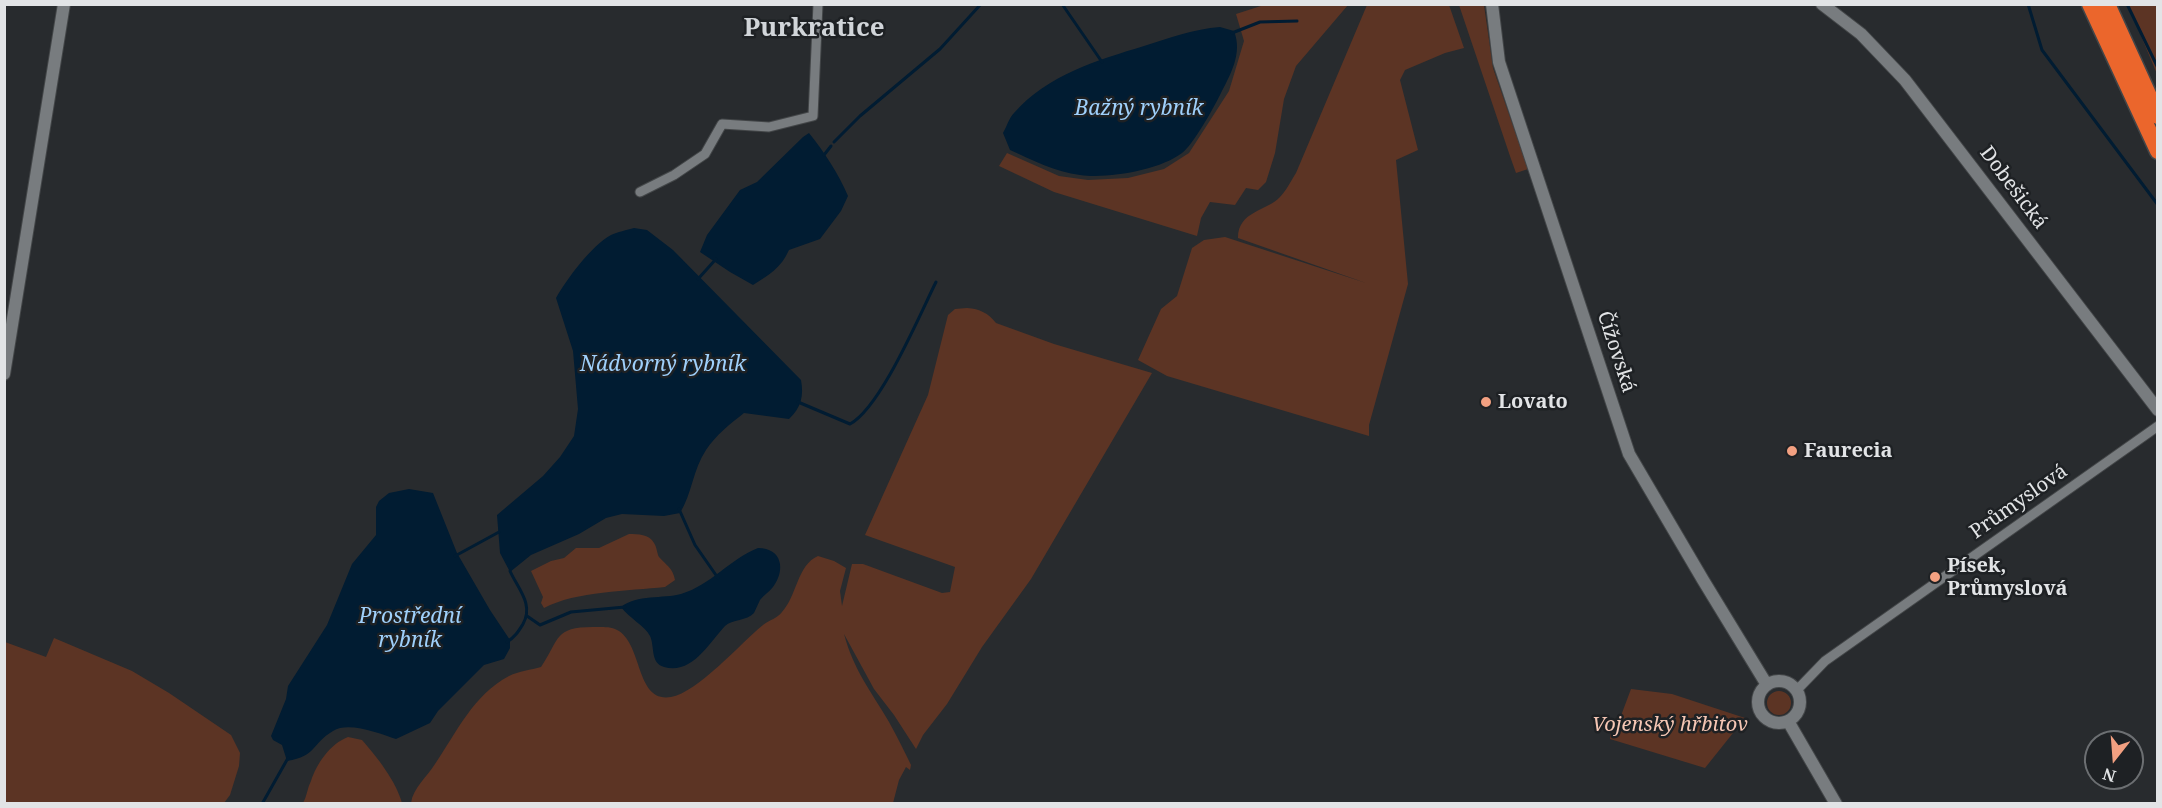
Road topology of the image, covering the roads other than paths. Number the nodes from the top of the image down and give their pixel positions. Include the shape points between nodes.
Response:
1 (64, 4) edge
2 (818, 4) edge
3 (1492, 4) edge
4 (1822, 4) edge
5 (2090, 4) edge
6 (2107, 4) edge
7 (2157, 116) edge
8 (2157, 151) edge
9 (640, 192) dead end
10 (4, 374) edge
11 (2157, 410) edge
12 (2157, 426) edge
13 (1767, 685) junction
14 (1796, 691) junction
15 (1788, 721) junction
16 (1836, 804) edge

1 - 10 street
2 - 9 street via 813,116 770,127 722,124 705,154
3 - 13 street, Čížovská via 1499,62 1629,454
4 - 11 street, Dobešická via 1861,34 1905,80
5 - 8 highway
6 - 7 highway
12 - 14 street, Průmyslová via 1825,661
13 - 14 street via 1780,681
13 - 15 street via 1758,699 1760,712 1772,722
14 - 15 street via 1799,708
15 - 16 street

